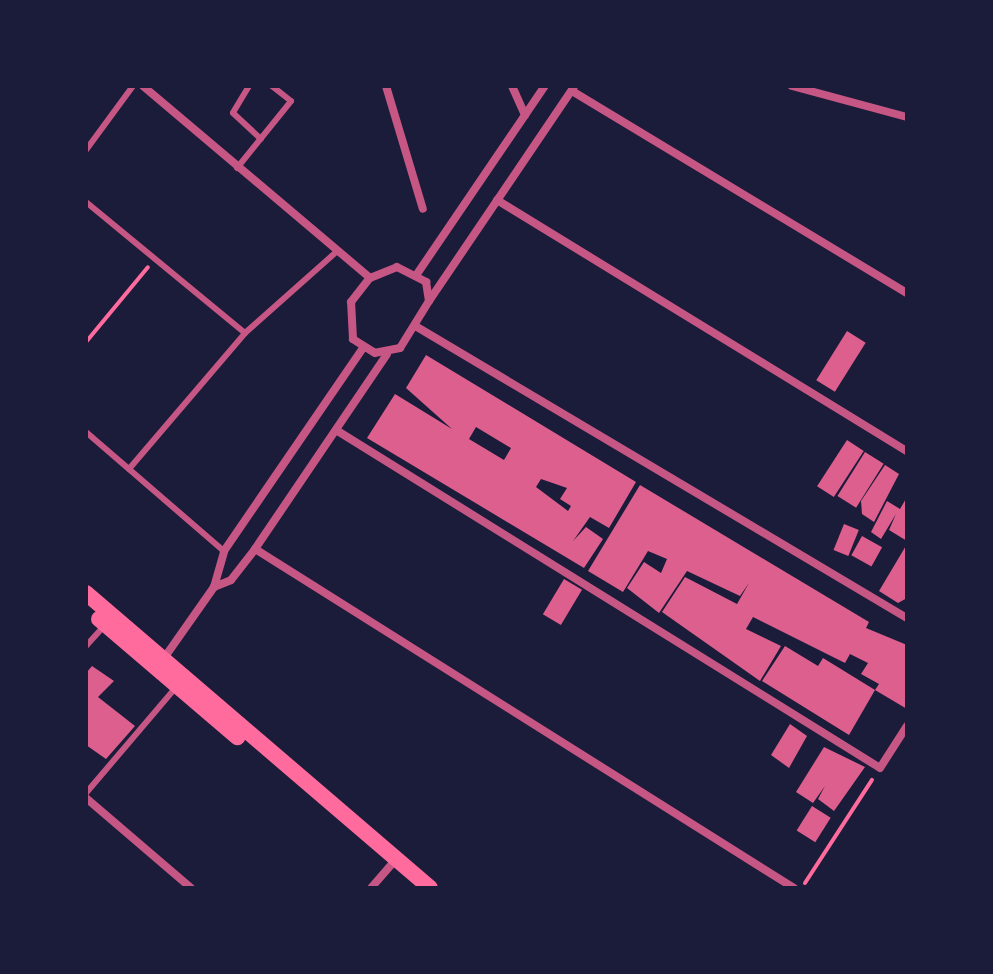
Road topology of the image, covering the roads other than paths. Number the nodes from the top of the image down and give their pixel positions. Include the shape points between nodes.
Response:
1 (133, 86) edge
2 (143, 86) edge
3 (249, 86) edge
4 (272, 86) edge
5 (386, 86) edge
6 (512, 86) edge
7 (545, 86) edge
8 (792, 86) edge
9 (573, 88) edge
10 (525, 115) junction
11 (907, 117) edge
12 (261, 139) junction
13 (86, 150) edge
14 (237, 168) junction
15 (497, 200) junction
16 (86, 202) edge
17 (423, 209) dead end
18 (335, 253) junction
19 (417, 274) junction
20 (370, 278) junction
21 (907, 293) edge
22 (429, 301) junction
23 (417, 327) junction
24 (245, 333) junction
25 (363, 348) junction
26 (387, 354) junction
27 (336, 430) junction
28 (86, 432) edge
29 (907, 451) edge
30 (129, 469) junction
31 (255, 549) junction
32 (224, 551) junction
33 (214, 587) junction
34 (86, 593) edge
35 (86, 608) edge
36 (907, 618) edge
37 (105, 624) junction
38 (86, 646) edge
39 (160, 664) junction
40 (177, 686) junction
41 (907, 726) edge
42 (86, 796) edge
43 (393, 863) junction
44 (191, 888) edge
45 (371, 888) edge
46 (414, 888) edge
47 (430, 888) edge
48 (794, 888) edge

1 - 13 lane
2 - 14 street
3 - 12 lane via 232,109
4 - 12 lane via 291,101
5 - 17 street
6 - 10 street
7 - 10 street
8 - 11 street
9 - 15 street
9 - 21 street
10 - 19 street
12 - 14 lane
14 - 18 street
15 - 22 street
15 - 29 street
16 - 24 lane
18 - 20 street
18 - 24 lane
19 - 20 street via 397,267
19 - 22 street
20 - 25 street via 347,321
22 - 23 street
23 - 26 street
23 - 36 street
24 - 30 lane
25 - 26 street
25 - 32 street
26 - 27 street
27 - 31 street
27 - 41 street via 880,768
28 - 30 lane
30 - 32 lane
31 - 33 street via 231,580
31 - 48 street
32 - 33 street
33 - 39 street
34 - 39 main road
35 - 37 main road
37 - 38 lane
37 - 39 main road
39 - 40 main road
39 - 43 main road
40 - 42 lane
40 - 43 main road
42 - 44 street
43 - 45 street
43 - 46 main road
43 - 47 main road

